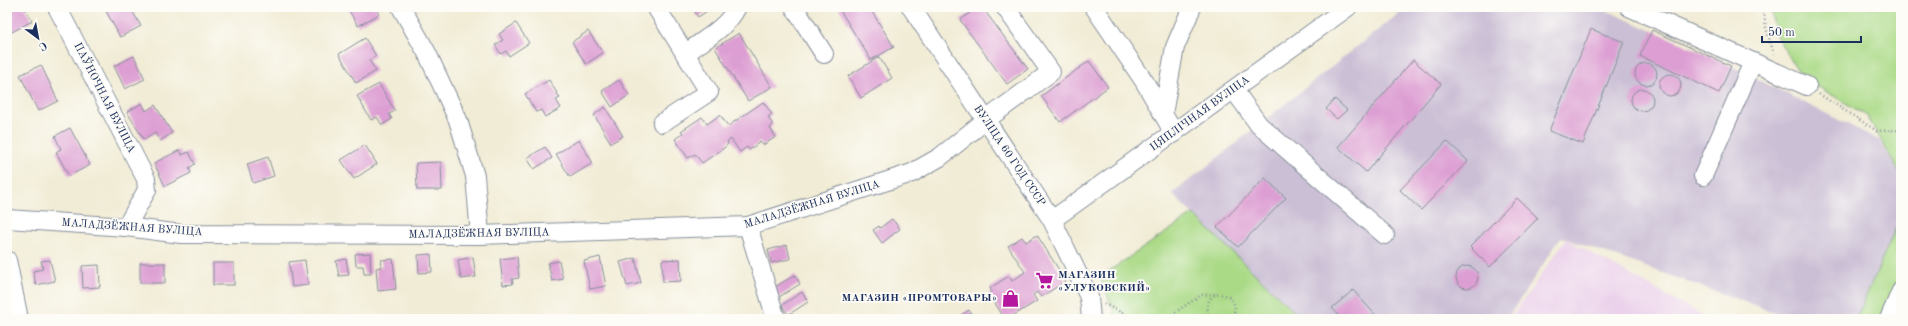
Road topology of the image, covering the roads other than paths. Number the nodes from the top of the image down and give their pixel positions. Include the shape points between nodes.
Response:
1 (57, 7) edge
2 (401, 7) edge
3 (656, 7) edge
4 (737, 7) edge
5 (794, 7) edge
6 (911, 7) edge
7 (1005, 7) edge
8 (1094, 7) edge
9 (1191, 7) edge
10 (1348, 7) edge
11 (1629, 7) edge
12 (685, 54) junction
13 (824, 54) dead end
14 (1753, 62) junction
15 (1807, 86) road end
16 (1234, 90) junction
17 (1163, 114) junction
18 (986, 120) junction
19 (662, 123) dead end
20 (1174, 133) junction
21 (1703, 176) dead end
22 (7, 219) edge
23 (1052, 220) junction
24 (748, 226) junction
25 (126, 227) junction
26 (480, 235) junction
27 (1385, 235) dead end
28 (7, 260) edge
29 (1901, 291) edge
30 (1092, 312) edge
31 (19, 319) edge
32 (776, 319) edge
33 (1889, 319) edge

1 - 25 street, ПАЎНОЧНАЯ ВУЛІЦА via 146,179 147,190
2 - 26 street via 427,52 458,120 475,176
3 - 12 street
4 - 12 street via 724,24
5 - 13 street
6 - 18 street, ВУЛІЦА 60 ГОД СССР
7 - 18 street, МАЛАДЗЁЖНАЯ ВУЛІЦА via 1051,72
8 - 17 street
9 - 17 street via 1175,47
10 - 16 street, ЦЯПЛІЧНАЯ ВУЛІЦА
11 - 14 street
12 - 19 street via 709,92
14 - 15 street
14 - 21 street
16 - 20 street, ЦЯПЛІЧНАЯ ВУЛІЦА
16 - 27 street via 1259,125
17 - 20 street
18 - 23 street, ВУЛІЦА 60 ГОД СССР
18 - 24 street, МАЛАДЗЁЖНАЯ ВУЛІЦА via 940,157 912,173
20 - 23 street, ЦЯПЛІЧНАЯ ВУЛІЦА
22 - 25 street, МАЛАДЗЁЖНАЯ ВУЛІЦА
23 - 30 street, ВУЛІЦА 60 ГОД СССР
24 - 26 street, МАЛАДЗЁЖНАЯ ВУЛІЦА
24 - 32 street
25 - 26 street, МАЛАДЗЁЖНАЯ ВУЛІЦА via 181,234
28 - 31 street
29 - 33 street

